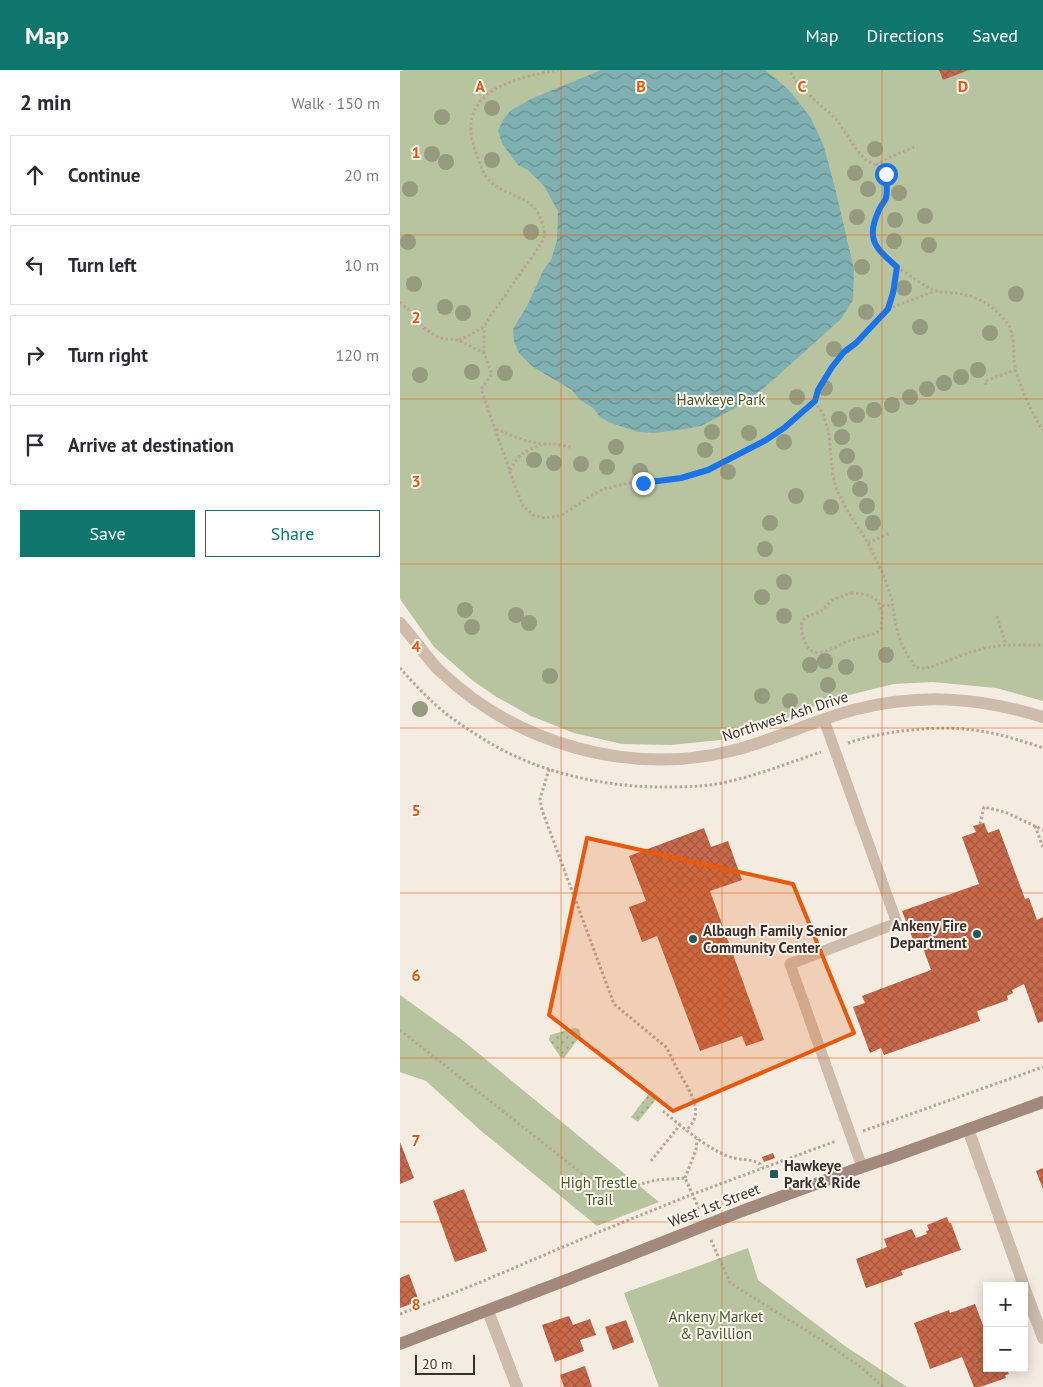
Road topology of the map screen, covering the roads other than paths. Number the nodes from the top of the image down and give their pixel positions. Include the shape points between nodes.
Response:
1 (400, 622) edge
2 (1043, 717) edge
3 (824, 720) junction
4 (1043, 1102) edge
5 (968, 1129) junction
6 (862, 1166) junction
7 (1023, 1282) edge
8 (1028, 1297) edge
9 (488, 1310) junction
10 (1043, 1338) edge
11 (400, 1344) edge
12 (517, 1387) edge

1 - 3 street, Northwest Ash Drive via 439,671 473,699 506,720 575,748 618,757 692,758 739,749
2 - 3 street, Northwest Ash Drive via 973,701 931,699 891,702
3 - 6 lane via 898,923 790,964
4 - 5 main road, West 1st Street
5 - 6 main road, West 1st Street
5 - 7 street
6 - 9 main road, West 1st Street
8 - 10 street
9 - 11 main road, West 1st Street
9 - 12 street

